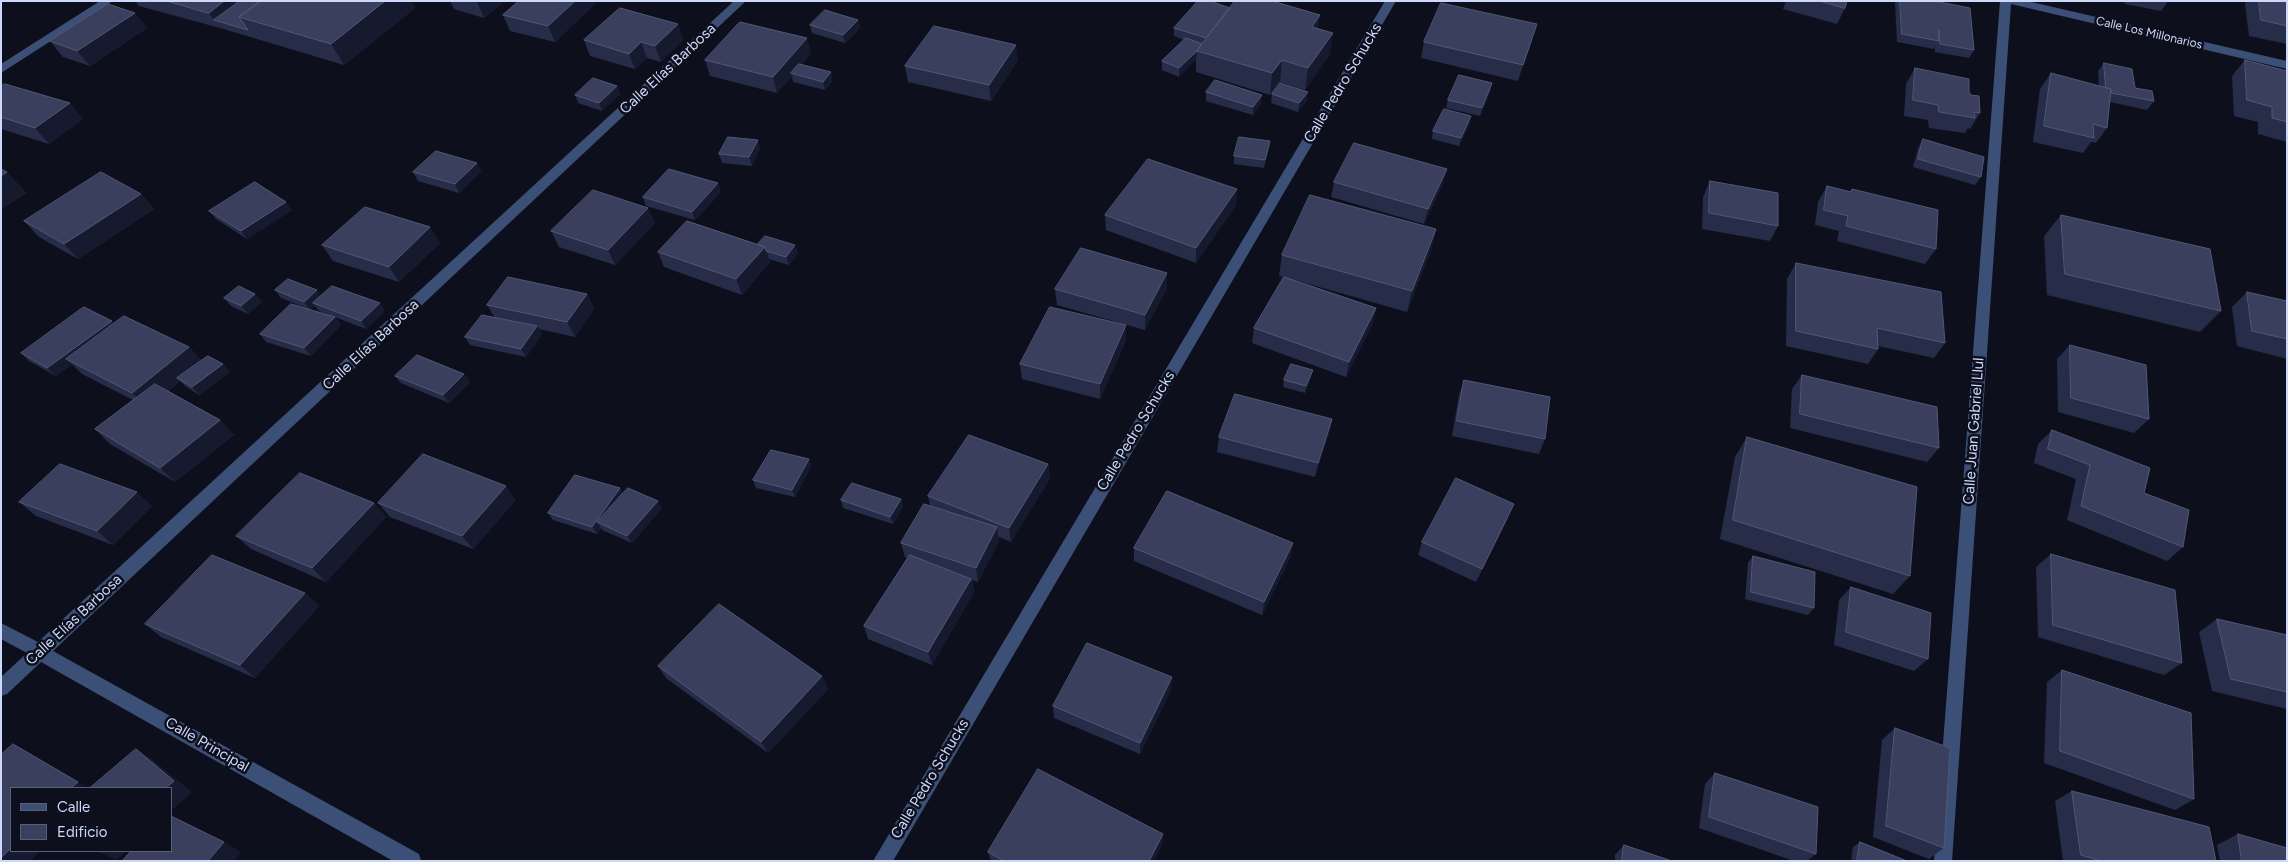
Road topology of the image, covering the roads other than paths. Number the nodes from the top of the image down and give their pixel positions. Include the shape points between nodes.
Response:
1 (108, 1) edge
2 (741, 1) edge
3 (1391, 1) edge
4 (2006, 1) edge
5 (2011, 1) edge
6 (2287, 65) edge
7 (1, 69) edge
8 (1, 630) edge
9 (41, 651) junction
10 (1, 688) edge
11 (412, 861) edge
12 (882, 861) edge
13 (1943, 861) edge

1 - 7 street
2 - 9 street, Calle Elías Barbosa
3 - 12 street, Calle Pedro Schucks
4 - 13 street, Calle Juan Gabriel Llul
5 - 6 street, Calle Los Millonarios
8 - 9 street, Calle Principal
9 - 10 street, Calle Elías Barbosa
9 - 11 street, Calle Principal

